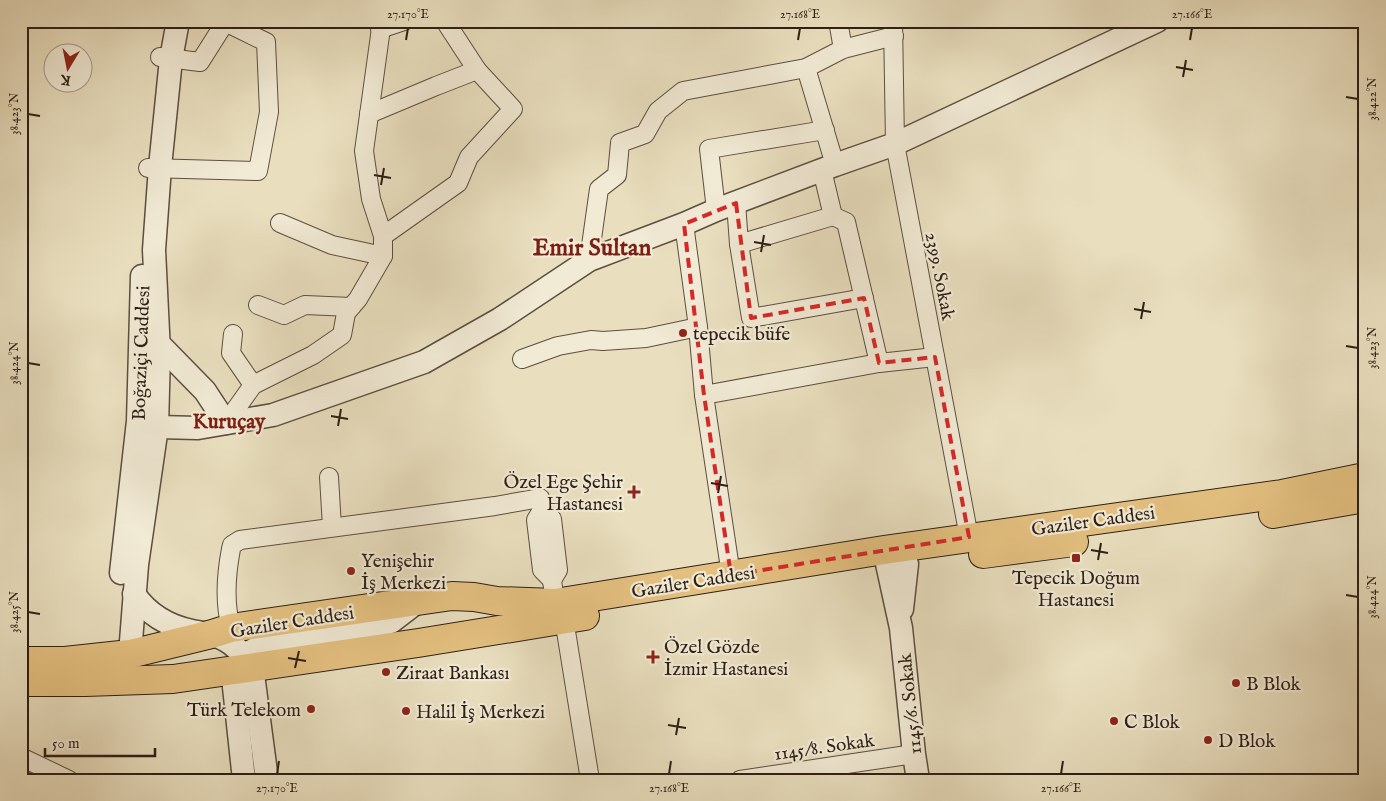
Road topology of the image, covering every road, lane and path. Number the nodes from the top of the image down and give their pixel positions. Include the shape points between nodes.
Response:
1 (168, 21) edge
2 (178, 21) edge
3 (404, 21) edge
4 (446, 21) edge
5 (838, 21) edge
6 (1157, 21) edge
7 (226, 22) edge
8 (381, 25) edge
9 (894, 28) edge
10 (843, 49) junction
11 (166, 58) junction
12 (806, 68) junction
13 (478, 70) junction
14 (370, 114) junction
15 (825, 130) junction
16 (895, 144) junction
17 (154, 167) junction
18 (828, 168) junction
19 (726, 206) junction
20 (833, 216) junction
21 (280, 223) dead end
22 (684, 224) junction
23 (383, 236) junction
24 (739, 244) junction
25 (383, 256) junction
26 (589, 260) junction
27 (864, 298) junction
28 (258, 306) dead end
29 (351, 307) junction
30 (698, 327) junction
31 (233, 334) dead end
32 (159, 344) junction
33 (935, 357) junction
34 (522, 358) dead end
35 (879, 363) junction
36 (253, 386) junction
37 (704, 396) junction
38 (226, 423) junction
39 (157, 427) junction
40 (329, 477) dead end
41 (1365, 477) edge
42 (1365, 498) edge
43 (332, 527) junction
44 (969, 537) junction
45 (893, 560) junction
46 (731, 575) junction
47 (134, 594) junction
48 (557, 601) junction
49 (417, 602) junction
50 (222, 631) junction
51 (243, 664) junction
52 (124, 666) junction
53 (24, 675) edge
54 (914, 754) junction
55 (21, 758) edge
56 (69, 780) edge
57 (244, 780) edge
58 (267, 780) edge
59 (590, 780) edge
60 (740, 780) edge
61 (918, 780) edge

1 - 11 street
2 - 11 street
3 - 8 street
4 - 13 street
5 - 10 street
6 - 16 street
7 - 11 street via 200,62
7 - 17 street via 266,42 270,112 258,171
8 - 14 street
9 - 10 street
9 - 16 street, 2399. Sokak
10 - 12 street
11 - 17 street
12 - 15 street
12 - 26 street via 683,91 658,111 645,134 620,143 616,175 599,188
13 - 14 street
13 - 23 street via 513,109 469,157 458,183
14 - 23 street via 364,151 371,199
15 - 18 street
15 - 19 street via 709,149
16 - 18 street
16 - 33 street, 2399. Sokak
17 - 32 street
17 - 52 street, Boğaziçi Caddesi via 142,253 138,420 120,584
18 - 19 street
18 - 20 street
19 - 22 street
19 - 24 street
20 - 24 street
20 - 27 street via 846,222
21 - 25 street via 332,245
22 - 26 street
22 - 30 street
23 - 25 street
24 - 27 street via 751,318
25 - 29 street
26 - 38 street via 500,319 424,362 273,415
27 - 35 street
28 - 29 street via 284,315 305,305
29 - 36 street via 346,313 342,335 313,355
30 - 34 street via 646,338 591,340 558,346
30 - 37 street
31 - 36 street via 231,353
32 - 38 street via 205,391
32 - 39 street
33 - 35 street
33 - 44 street, 2399. Sokak
35 - 37 street
36 - 38 street
37 - 46 street
38 - 39 street via 198,428
39 - 47 street
40 - 43 street
41 - 44 main road, Gaziler Caddesi via 1282,494
42 - 45 main road, Gaziler Caddesi via 1288,512 1028,548
43 - 48 street via 540,498 542,510 552,519 558,570
43 - 50 street via 245,538 232,545 226,589 228,615
44 - 45 main road, Gaziler Caddesi
45 - 46 main road, Gaziler Caddesi
45 - 48 main road, Gaziler Caddesi via 672,603
45 - 54 street, 1145/6. Sokak
46 - 48 main road, Gaziler Caddesi
47 - 50 street via 141,605 173,626
47 - 52 street
48 - 49 main road, Gaziler Caddesi via 497,601 452,596
48 - 51 main road, Gaziler Caddesi via 418,643
48 - 59 street
49 - 50 main road, Gaziler Caddesi
49 - 51 street via 391,622 374,627 257,648
50 - 51 street
50 - 52 main road, Gaziler Caddesi
51 - 52 main road, Gaziler Caddesi via 173,680
51 - 57 street via 234,687
51 - 58 street
52 - 53 main road, Gaziler Caddesi
54 - 60 street, 1145/8. Sokak
54 - 61 street, 1145/6. Sokak
55 - 56 street

